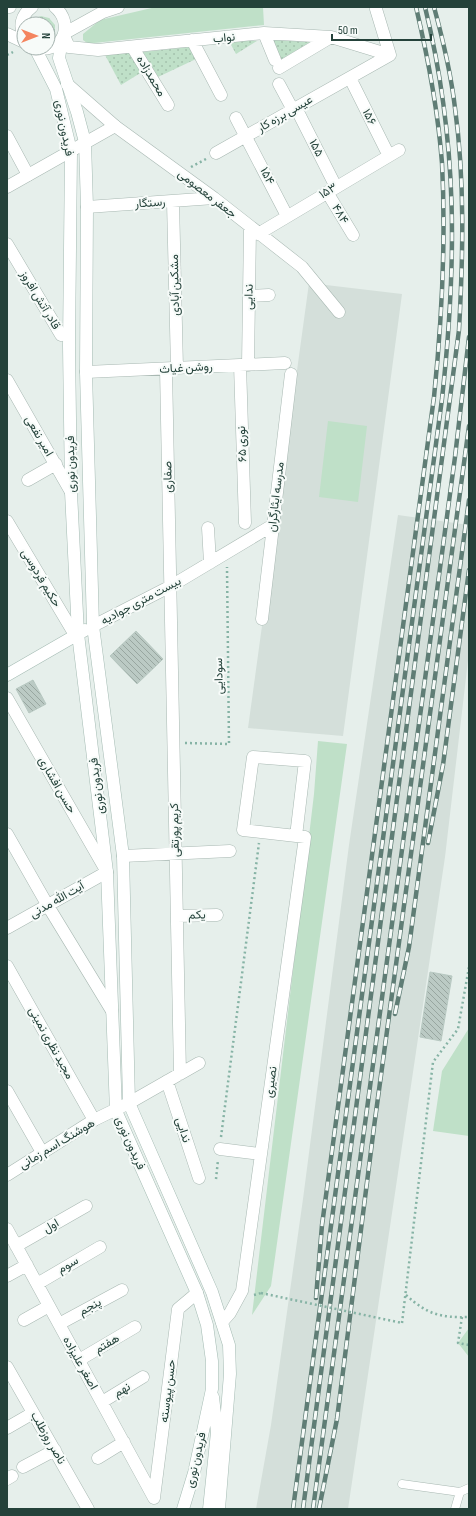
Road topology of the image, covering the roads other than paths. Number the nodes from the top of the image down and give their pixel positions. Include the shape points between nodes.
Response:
1 (32, 7) edge
2 (55, 7) edge
3 (118, 7) edge
4 (376, 9) dead end
5 (23, 16) edge
6 (264, 33) junction
7 (63, 36) junction
8 (331, 37) junction
9 (192, 40) junction
10 (56, 42) edge
11 (133, 48) junction
12 (390, 55) junction
13 (41, 56) edge
14 (350, 78) junction
15 (67, 84) junction
16 (279, 84) dead end
17 (221, 95) dead end
18 (168, 105) dead end
19 (294, 109) junction
20 (236, 118) dead end
21 (115, 126) junction
22 (7, 136) edge
23 (247, 136) junction
24 (85, 142) junction
25 (71, 151) junction
26 (216, 153) road end
27 (394, 153) joint
28 (28, 175) junction
29 (7, 187) edge
30 (331, 190) junction
31 (214, 198) junction
32 (173, 202) junction
33 (87, 207) junction
34 (70, 208) junction
35 (287, 216) junction
36 (254, 231) junction
37 (353, 235) dead end
38 (7, 244) edge
39 (269, 295) dead end
40 (249, 296) junction
41 (339, 312) dead end
42 (61, 335) dead end
43 (285, 364) dead end
44 (244, 365) junction
45 (172, 368) junction
46 (86, 372) junction
47 (70, 373) junction
48 (291, 374) dead end
49 (7, 380) edge
50 (56, 464) junction
51 (28, 480) dead end
52 (72, 492) junction
53 (7, 521) edge
54 (245, 523) dead end
55 (273, 525) junction
56 (208, 528) dead end
57 (210, 563) junction
58 (170, 586) junction
59 (262, 619) dead end
60 (93, 626) junction
61 (77, 634) junction
62 (8, 671) edge
63 (7, 698) edge
64 (7, 834) edge
65 (300, 836) junction
66 (230, 851) dead end
67 (176, 854) junction
68 (123, 856) junction
69 (107, 872) junction
70 (48, 906) junction
71 (217, 915) dead end
72 (177, 916) junction
73 (7, 928) edge
74 (7, 966) edge
75 (112, 1012) junction
76 (199, 1063) dead end
77 (180, 1074) junction
78 (167, 1081) junction
79 (7, 1091) edge
80 (129, 1103) junction
81 (116, 1111) junction
82 (94, 1120) junction
83 (220, 1149) road end
84 (43, 1154) junction
85 (260, 1154) junction
86 (7, 1174) edge
87 (199, 1178) dead end
88 (86, 1206) dead end
89 (7, 1229) edge
90 (16, 1246) junction
91 (100, 1247) dead end
92 (27, 1265) junction
93 (7, 1276) edge
94 (37, 1284) junction
95 (122, 1290) dead end
96 (197, 1293) junction
97 (49, 1306) junction
98 (24, 1320) dead end
99 (222, 1322) junction
100 (59, 1324) junction
101 (208, 1325) junction
102 (135, 1327) dead end
103 (79, 1360) junction
104 (7, 1367) edge
105 (143, 1377) dead end
106 (11, 1381) edge
107 (212, 1390) junction
108 (102, 1402) junction
109 (33, 1413) junction
110 (7, 1428) edge
111 (124, 1442) junction
112 (55, 1450) junction
113 (98, 1458) dead end
114 (23, 1467) dead end
115 (402, 1484) dead end
116 (469, 1488) edge
117 (460, 1492) junction
118 (154, 1498) joint
119 (88, 1509) edge
120 (183, 1509) edge
121 (209, 1509) edge
122 (219, 1509) edge
123 (454, 1509) edge

1 - 5 street
2 - 7 street via 64,18
3 - 7 street via 90,18
4 - 12 street
6 - 8 street, نواب
6 - 8 street via 277,64
6 - 9 street, نواب
7 - 10 street
7 - 11 street, نواب via 69,47 82,50
7 - 15 street, فریدون نوری via 59,58
8 - 12 street, نواب
9 - 11 street, نواب
9 - 17 street
11 - 18 street, محمدزاده
12 - 14 street, عیسی برزه کار
13 - 25 street, فریدون نوری via 56,89
14 - 19 street, عیسی برزه کار
14 - 27 street, ۱۵۶
15 - 21 street, جعفر معصومی
15 - 24 street, فریدون نوری
16 - 19 street, ۱۵۵
19 - 23 street, عیسی برزه کار
19 - 30 street, ۱۵۵
20 - 23 street, ۱۵۴
21 - 24 street
21 - 31 street, جعفر معصومی
22 - 28 street
23 - 26 street, عیسی برزه کار
23 - 35 street, ۱۵۴
24 - 25 street
24 - 33 street, فریدون نوری
25 - 28 street
25 - 34 street, فریدون نوری
27 - 30 street, ۱۵۳
28 - 29 street
30 - 35 street, ۱۵۳
30 - 37 street, ۴۸۴
31 - 32 street, رستگار
31 - 36 street, جعفر معصومی
32 - 33 street, رستگار
32 - 45 street, مشکین آبادی
33 - 34 street, رستگار
33 - 46 street, فریدون نوری
34 - 47 street, فریدون نوری
35 - 36 street, ۱۵۳
36 - 40 street, ندایی
36 - 41 street, جعفر معصومی via 302,267
38 - 42 street, قادر آتش افروز
39 - 40 street
40 - 44 street, ندایی
43 - 44 street, روشن غیاث
44 - 45 street, روشن غیاث
44 - 54 street, نوری ۶۵
45 - 46 street, روشن غیاث
45 - 58 street, صفاری
46 - 47 street, روشن غیاث
46 - 60 street, فریدون نوری
47 - 52 street, فریدون نوری
48 - 55 street, مدرسه ایثارگران
49 - 50 street, امیر نفعی
50 - 51 street
50 - 52 street, امیر نفعی
52 - 61 street, فریدون نوری
53 - 61 street, حکیم فردوسی
55 - 57 street, بیست متری جوادیه
55 - 59 street, مدرسه ایثارگران
56 - 57 street
57 - 58 street, بیست متری جوادیه
58 - 60 street, بیست متری جوادیه
58 - 67 street, کریم پورتقی
60 - 61 street, بیست متری جوادیه
60 - 68 street, فریدون نوری
61 - 62 street, بیست متری جوادیه
61 - 69 street, فریدون نوری
63 - 69 street, حسن افشاری
64 - 70 street
65 - 65 street, نصیری via 305,761 253,757 243,830
65 - 85 street, نصیری
66 - 67 street
67 - 68 street
67 - 72 street, کریم پورتقی
68 - 80 street, فریدون نوری
69 - 70 street, آیت‌ الله مدنی
69 - 75 street, فریدون نوری
70 - 73 street, آیت‌ الله مدنی
70 - 75 street
71 - 72 street, یکم
72 - 77 street, کریم پورتقی
74 - 82 street, مجید نظری نمینی
75 - 81 street, فریدون نوری
76 - 77 street
77 - 78 street
78 - 80 street
78 - 87 street, ندایی
79 - 84 street
80 - 81 street, هوشنگ اسم زمانی
80 - 99 street, فریدون نوری via 212,1292
81 - 82 street, هوشنگ اسم زمانی
81 - 96 street, فریدون نوری
82 - 84 street, هوشنگ اسم زمانی
83 - 85 street
84 - 86 street, هوشنگ اسم زمانی
85 - 99 street, نصیری via 242,1291
88 - 90 street, اول
89 - 90 street, اصغر علیزاده
90 - 92 street, اصغر علیزاده
91 - 94 street, سوم
92 - 93 street
92 - 94 street, اصغر علیزاده
94 - 97 street, اصغر علیزاده
95 - 100 street, پنجم
96 - 101 street, فریدون نوری
96 - 118 street, حسن پیوسته via 178,1309
97 - 98 street
97 - 100 street, اصغر علیزاده
99 - 101 street
99 - 122 street, فریدون نوری via 229,1346 230,1374
100 - 103 street, اصغر علیزاده
101 - 107 street, فریدون نوری
102 - 103 street, هفتم
103 - 108 street, اصغر علیزاده
104 - 106 street, ناصر روزطلب
105 - 108 street, نهم
106 - 109 street, ناصر روزطلب
107 - 120 street, فریدون نوری via 194,1473
107 - 121 street via 217,1432
108 - 111 street, اصغر علیزاده
109 - 110 street
109 - 112 street, ناصر روزطلب
111 - 113 street
111 - 118 street, اصغر علیزاده
112 - 114 street
112 - 119 street, ناصر روزطلب
115 - 117 lane
116 - 117 lane
117 - 123 lane

